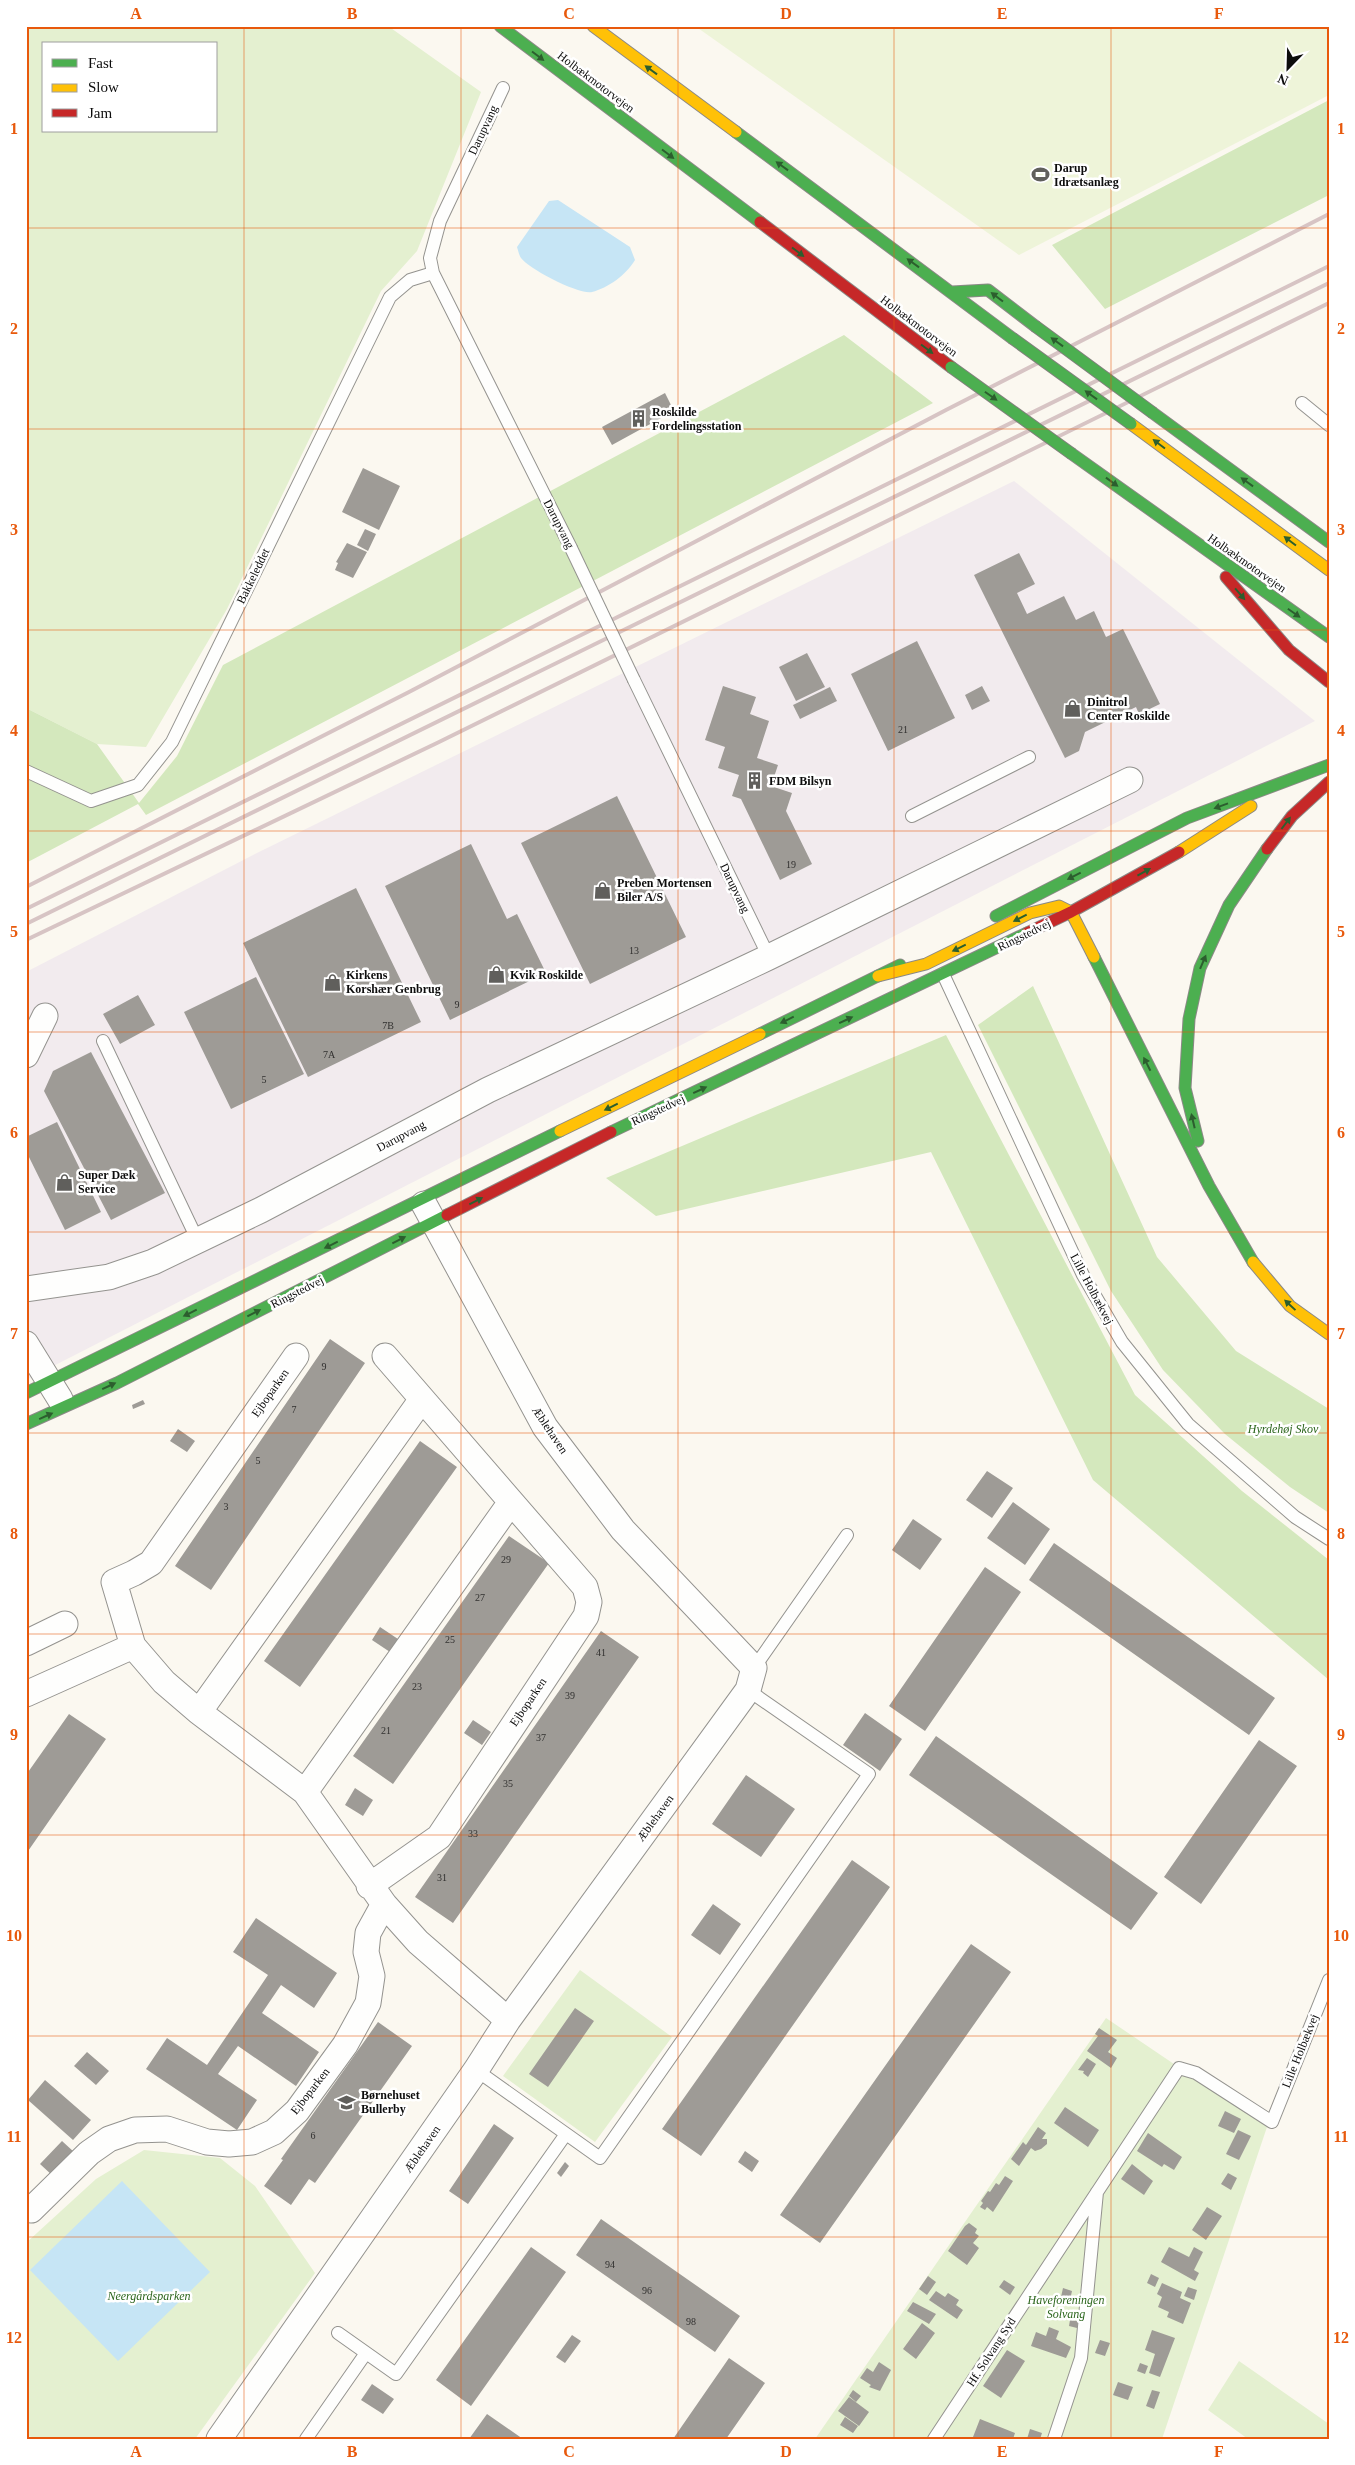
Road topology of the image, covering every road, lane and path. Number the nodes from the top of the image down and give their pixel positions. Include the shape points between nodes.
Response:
1 (500, 26) edge
2 (593, 26) edge
3 (503, 88) dead end
4 (433, 273) junction
5 (952, 292) junction
6 (1302, 403) dead end
7 (1329, 425) edge
8 (1329, 542) edge
9 (1197, 544) junction
10 (1329, 570) edge
11 (1329, 637) edge
12 (1329, 682) edge
13 (1029, 757) dead end
14 (1329, 765) edge
15 (26, 771) edge
16 (1130, 780) dead end
17 (1329, 782) edge
18 (1283, 784) junction
19 (912, 816) dead end
20 (1071, 912) junction
21 (988, 920) dead end
22 (946, 941) dead end
23 (769, 957) junction
24 (943, 974) junction
25 (878, 976) junction
26 (45, 1016) dead end
27 (103, 1041) dead end
28 (26, 1054) edge
29 (1208, 1186) junction
30 (422, 1200) junction
31 (432, 1224) junction
32 (198, 1241) junction
33 (26, 1289) edge
34 (1329, 1334) edge
35 (26, 1344) edge
36 (296, 1356) dead end
37 (385, 1356) dead end
38 (49, 1382) junction
39 (26, 1393) edge
40 (422, 1399) junction
41 (65, 1407) junction
42 (26, 1424) edge
43 (511, 1502) junction
44 (846, 1536) dead end
45 (1329, 1539) edge
46 (65, 1624) dead end
47 (26, 1643) edge
48 (133, 1646) junction
49 (751, 1679) junction
50 (26, 1694) edge
51 (200, 1712) junction
52 (305, 1792) junction
53 (377, 1895) junction
54 (1329, 1980) edge
55 (508, 2020) junction
56 (476, 2070) junction
57 (1272, 2122) joint
58 (566, 2134) junction
59 (1097, 2190) junction
60 (31, 2210) dead end
61 (338, 2333) dead end
62 (366, 2353) junction
63 (219, 2439) edge
64 (306, 2439) edge
65 (934, 2439) edge
66 (1054, 2439) edge

1 -> 9 main road, Holbækmotorvejen, bridge via 951,367
5 -> 2 main road
3 - 4 lane, Darupvang via 440,221 430,258
4 - 15 lane, Bakkeleddet via 410,280 390,296 172,742 138,785 91,802
4 - 23 lane, Darupvang, bridge via 572,548
8 -> 5 main road, bridge via 988,290
10 -> 5 main road, bridge
6 - 7 lane
9 -> 11 main road, Holbækmotorvejen
9 -> 12 main road via 1289,650
13 - 19 lane
14 - 18 main road, Ringstedvej
16 - 23 street, Darupvang
29 -> 17 main road via 1185,1088 1189,1019 1200,968 1229,905 1263,855 1292,816
20 -> 18 main road, Ringstedvej via 1201,840
18 -> 21 main road, Ringstedvej via 1187,818
20 - 24 main road, Ringstedvej
20 -> 25 main road via 1059,906 1030,913 926,964
29 -> 20 main road
22 - 25 main road, Ringstedvej
23 - 32 street, Darupvang via 488,1090
31 -> 24 main road, Ringstedvej via 603,1136
24 - 45 lane, Lille Holbækvej via 1083,1275 1122,1342 1188,1424 1295,1516
25 -> 30 main road, Ringstedvej
26 - 28 street
27 - 32 lane
34 -> 29 main road via 1290,1306 1247,1256
30 - 31 street, Æblehaven
30 -> 38 main road, Ringstedvej
41 -> 31 main road, Ringstedvej
31 - 49 street, Æblehaven via 545,1427 622,1530
32 - 33 street, Darupvang via 153,1262 109,1277
35 - 38 street
36 - 48 street, Ejboparken via 151,1563 114,1582
37 - 40 street, Ejboparken
38 - 39 main road, Ringstedvej
38 - 41 street
40 - 43 street, Ejboparken
40 - 51 street
42 -> 41 main road, Ringstedvej
43 - 52 street
43 - 53 street, Ejboparken via 585,1587 589,1602 586,1616 439,1837
44 - 49 lane
46 - 47 street
48 - 50 street
48 - 51 street, Ejboparken via 164,1682
49 - 55 street, Æblehaven
49 - 58 lane via 869,1774 600,2158
51 - 52 street, Ejboparken
52 - 53 street, Ejboparken
53 - 55 street, Ejboparken via 418,1942
53 - 60 street, Ejboparken via 366,1952 372,1976 368,2003 345,2044 297,2111 274,2132 252,2142 229,2144 207,2142 167,2129 135,2130 109,2139 89,2153
54 - 57 lane, Lille Holbækvej
55 - 56 street, Æblehaven
56 - 58 lane
56 - 63 street, Æblehaven
57 - 59 lane, Hf. Solvang Syd via 1196,2073 1179,2068
58 - 62 lane via 396,2374
59 - 65 lane, Hf. Solvang Syd
59 - 66 lane, Hf. Solvang Syd via 1081,2358
61 - 62 lane
62 - 64 lane

